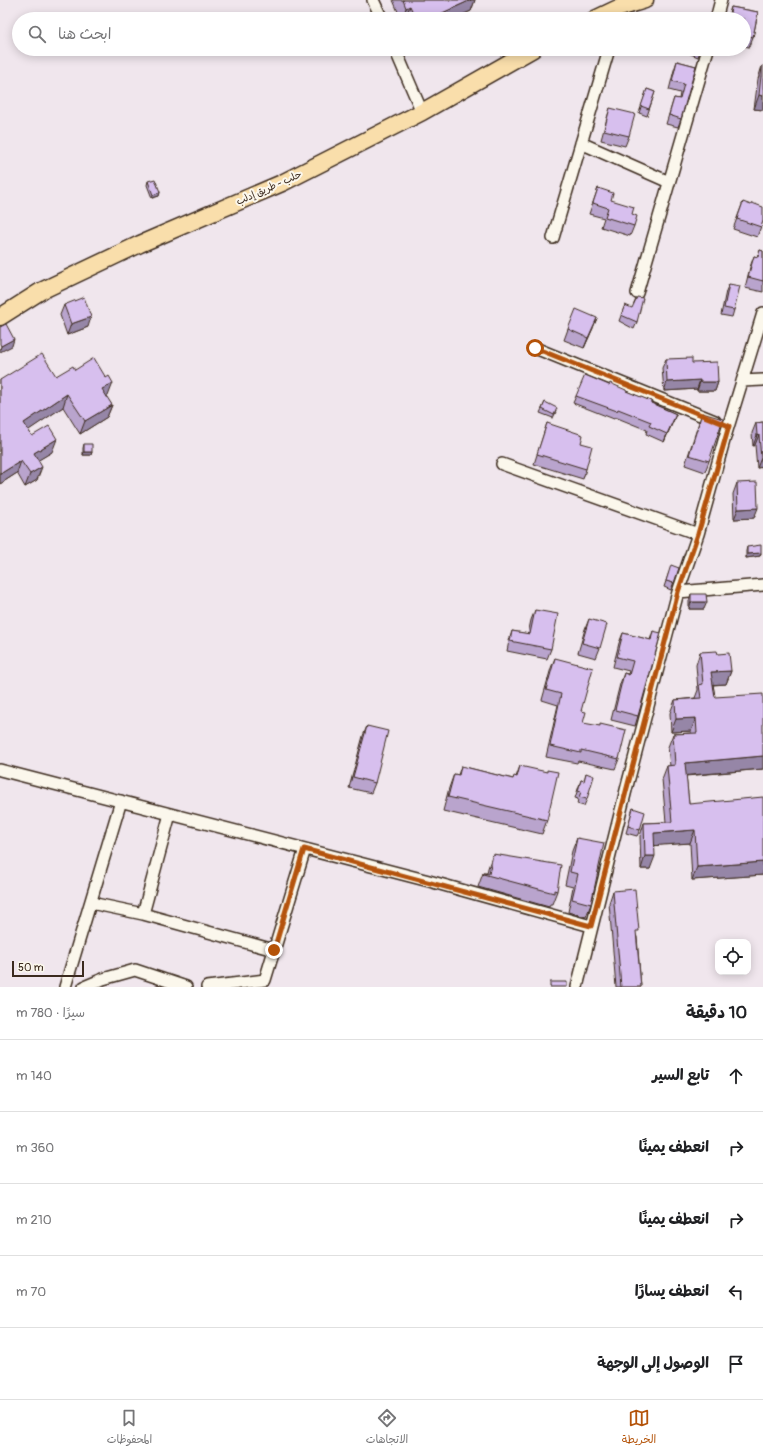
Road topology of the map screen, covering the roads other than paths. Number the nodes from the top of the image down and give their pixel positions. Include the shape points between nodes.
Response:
1 (373, 0) edge
2 (646, 0) edge
3 (721, 0) edge
4 (379, 12) edge
5 (621, 12) edge
6 (718, 12) edge
7 (398, 56) edge
8 (521, 56) edge
9 (607, 56) edge
10 (706, 56) edge
11 (422, 112) junction
12 (581, 143) junction
13 (669, 182) junction
14 (553, 238) dead end
15 (637, 293) dead end
16 (763, 313) edge
17 (0, 317) edge
18 (535, 348) dead end
19 (763, 380) edge
20 (742, 381) junction
21 (729, 426) junction
22 (502, 464) dead end
23 (698, 534) junction
24 (763, 584) edge
25 (678, 592) junction
26 (0, 770) edge
27 (121, 801) junction
28 (170, 814) junction
29 (304, 849) junction
30 (91, 903) junction
31 (143, 914) junction
32 (591, 926) junction
33 (274, 950) junction
34 (65, 987) edge
35 (84, 987) edge
36 (186, 987) edge
37 (207, 987) edge
38 (576, 987) edge

1 - 4 street
2 - 5 highway
3 - 6 street
7 - 11 street
8 - 11 highway, حلب - طريق إدلب
9 - 12 street
10 - 13 street
11 - 17 highway, حلب - طريق إدلب via 282,183 140,244 41,291
12 - 13 street
12 - 14 street
13 - 15 street
16 - 20 street
18 - 21 street
19 - 20 street
20 - 21 street
21 - 23 street
22 - 23 street
23 - 25 street
24 - 25 street
25 - 32 street
26 - 27 street
27 - 28 street
27 - 30 street
28 - 29 street
28 - 31 street
29 - 32 street
29 - 33 street
30 - 31 street
30 - 34 street
31 - 33 street
32 - 38 street
33 - 37 street via 265,980
35 - 36 street via 135,970

